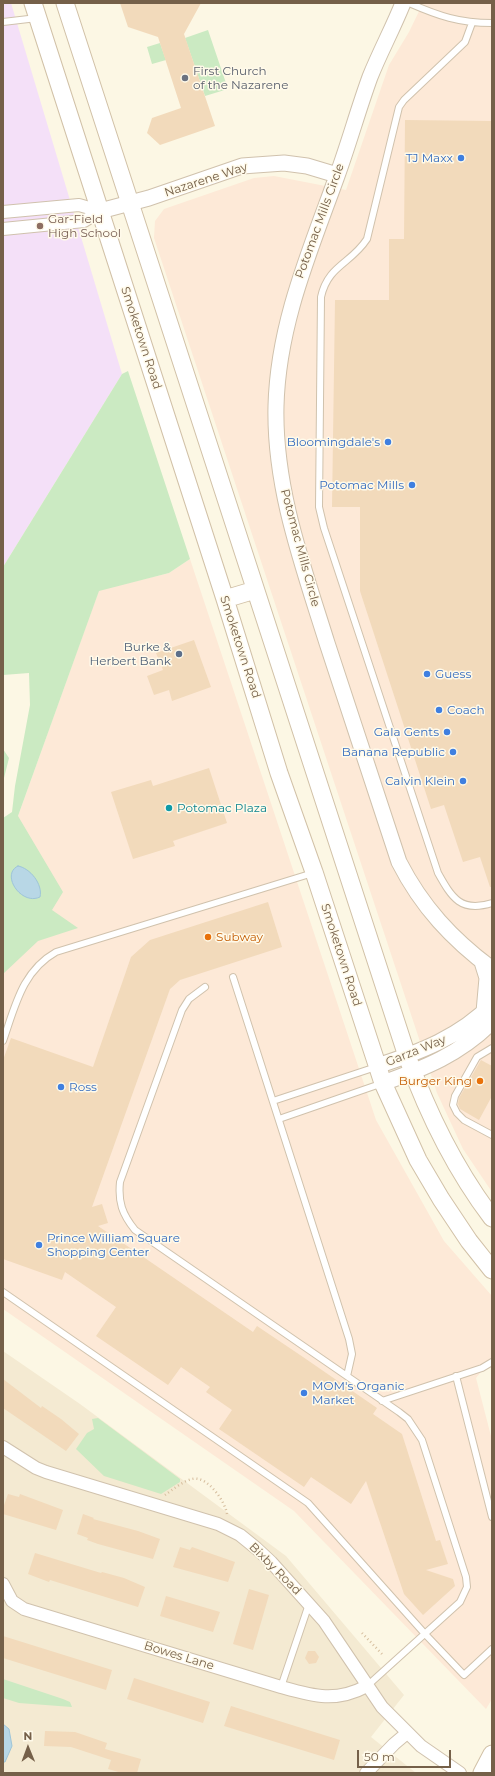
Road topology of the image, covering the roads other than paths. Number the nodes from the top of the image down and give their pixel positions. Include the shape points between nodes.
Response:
1 (65, 3) edge
2 (403, 3) edge
3 (409, 3) edge
4 (35, 11) edge
5 (3, 22) edge
6 (472, 23) junction
7 (492, 23) edge
8 (337, 176) junction
9 (131, 203) junction
10 (100, 211) junction
11 (3, 212) edge
12 (3, 229) edge
13 (255, 590) junction
14 (225, 599) junction
15 (314, 872) junction
16 (492, 903) edge
17 (487, 965) edge
18 (233, 977) dead end
19 (205, 986) dead end
20 (489, 1013) edge
21 (3, 1041) edge
22 (492, 1048) edge
23 (407, 1056) junction
24 (377, 1066) junction
25 (413, 1072) junction
26 (383, 1083) junction
27 (273, 1101) junction
28 (279, 1119) junction
29 (492, 1135) edge
30 (492, 1218) edge
31 (492, 1270) edge
32 (3, 1292) edge
33 (492, 1362) edge
34 (347, 1376) junction
35 (456, 1376) junction
36 (382, 1401) junction
37 (3, 1447) edge
38 (492, 1517) edge
39 (3, 1584) edge
40 (308, 1604) junction
41 (425, 1634) junction
42 (492, 1649) edge
43 (367, 1686) junction
44 (281, 1687) junction
45 (407, 1733) junction
46 (492, 1754) edge
47 (366, 1773) edge
48 (460, 1773) edge
49 (482, 1773) edge

1 - 9 main road
2 - 8 street, Potomac Mills Circle via 370,76
3 - 6 lane via 441,16
4 - 5 lane
4 - 10 main road, Smoketown Road
6 - 7 lane
6 - 16 lane via 465,42 399,107 367,239 353,256 331,272 324,283 321,297 319,507 438,873 446,888 459,902 478,908
8 - 9 street, Nazarene Way via 307,166 284,163 242,166
8 - 17 street, Potomac Mills Circle via 309,247 284,335 276,406 283,486 307,581 399,862 421,900 437,920
9 - 10 street, Nazarene Way
9 - 13 main road
10 - 11 street via 79,205
10 - 12 street via 84,221
10 - 14 main road, Smoketown Road
13 - 14 main road
13 - 23 main road
14 - 15 main road, Smoketown Road via 279,773
15 - 21 lane via 56,952 45,958 26,979
15 - 24 main road, Smoketown Road
17 - 20 street
18 - 27 lane
19 - 34 lane via 189,999 182,1010 120,1182 119,1198 122,1210 135,1230
20 - 23 street, Garza Way via 448,1038
20 - 25 street, Garza Way via 461,1048 426,1068
22 - 29 lane via 477,1057 456,1096 454,1105 464,1120
23 - 24 street, Garza Way
23 - 25 main road
24 - 26 main road, Smoketown Road
24 - 27 lane
25 - 26 street, Garza Way
25 - 30 main road via 442,1138
26 - 28 lane
26 - 31 main road, Smoketown Road via 418,1160 461,1229
27 - 28 lane
28 - 34 lane via 349,1339 352,1354
32 - 41 lane via 308,1503
33 - 35 lane
34 - 36 lane
35 - 36 lane
35 - 38 lane
36 - 41 lane via 408,1419 422,1440 466,1577 467,1587 460,1602
37 - 40 street, Bixby Road via 46,1472 229,1529 256,1548
39 - 44 street, Bowes Lane via 12,1601 24,1609
40 - 43 street, Bixby Road via 324,1621
40 - 44 lane
41 - 42 lane via 464,1675
41 - 43 lane
43 - 44 street, Bowes Lane via 329,1697 314,1696
43 - 45 street, Bixby Road via 382,1707
45 - 47 street
45 - 48 street, Bixby Road
46 - 49 main road

